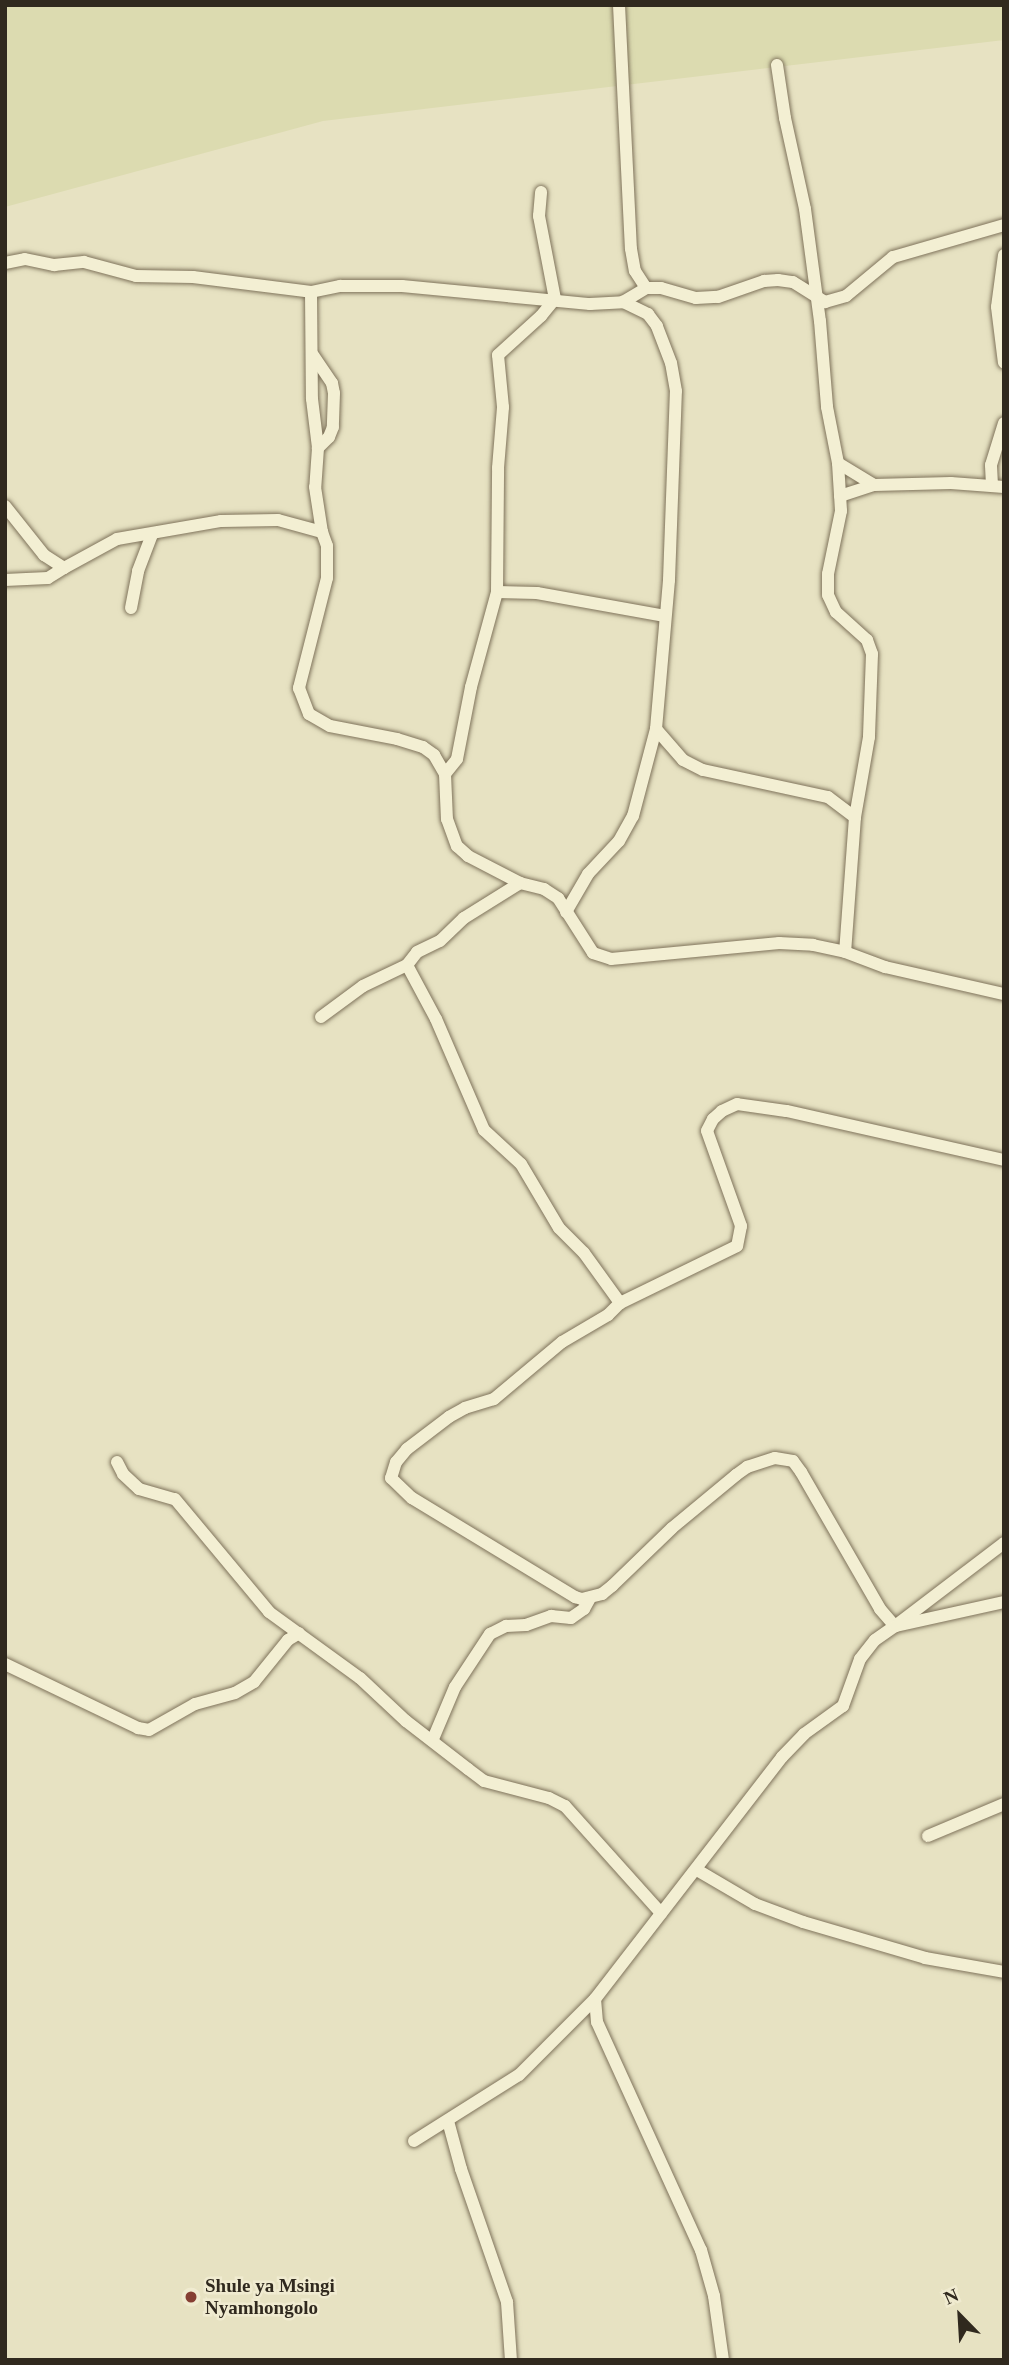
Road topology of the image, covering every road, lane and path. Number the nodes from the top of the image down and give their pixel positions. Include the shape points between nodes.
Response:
1 (619, 5) edge
2 (777, 65) dead end
3 (541, 192) dead end
4 (1004, 225) edge
5 (1004, 255) edge
6 (5, 263) edge
7 (646, 288) junction
8 (311, 292) junction
9 (816, 297) junction
10 (555, 299) junction
11 (623, 302) junction
12 (313, 354) junction
13 (1004, 363) edge
14 (1004, 423) edge
15 (318, 448) junction
16 (838, 463) junction
17 (874, 485) junction
18 (998, 486) edge
19 (840, 496) junction
20 (5, 506) edge
21 (322, 531) junction
22 (152, 534) junction
23 (64, 568) junction
24 (5, 580) edge
25 (497, 592) junction
26 (131, 608) dead end
27 (665, 616) junction
28 (656, 729) junction
29 (445, 775) junction
30 (855, 817) junction
31 (520, 883) junction
32 (566, 912) junction
33 (845, 952) junction
34 (407, 965) junction
35 (1004, 994) edge
36 (321, 1017) dead end
37 (1004, 1160) edge
38 (620, 1303) junction
39 (117, 1462) dead end
40 (1004, 1543) edge
41 (590, 1598) junction
42 (1004, 1602) edge
43 (895, 1626) junction
44 (299, 1633) junction
45 (5, 1664) edge
46 (433, 1740) junction
47 (1004, 1804) edge
48 (928, 1836) dead end
49 (697, 1870) junction
50 (661, 1913) junction
51 (1004, 1972) edge
52 (595, 1999) junction
53 (448, 2122) junction
54 (414, 2141) dead end
55 (511, 2360) edge
56 (723, 2360) edge

1 - 7 street via 631,249 635,271
2 - 9 street via 805,208
3 - 10 street via 539,216
4 - 9 street via 893,257 838,300 825,302
5 - 13 street via 997,307
6 - 8 street via 25,259 54,265 84,262 136,276 193,277
7 - 9 street via 696,298 778,280 793,282
7 - 11 street
8 - 10 street via 371,285
8 - 12 street
9 - 16 street via 827,407
10 - 11 street
10 - 25 street via 498,355 503,407
11 - 27 street via 648,314 657,326 676,391
12 - 15 street
12 - 15 street via 334,393 333,427
14 - 18 street via 995,443
15 - 21 street via 315,487
16 - 17 street
16 - 19 street
17 - 18 street
17 - 19 street
19 - 30 street via 828,595 836,612 867,640 872,654 869,737
20 - 23 street via 44,555
21 - 22 street via 278,520 221,521
21 - 29 street via 327,578 299,688 302,702 319,722 423,747 441,763
22 - 23 street via 117,539
22 - 26 street
23 - 24 street via 48,578
25 - 27 street via 537,593
25 - 29 street via 457,760
27 - 28 street
28 - 30 street via 683,760 703,770 828,797
28 - 32 street via 633,816 619,841 588,874
29 - 31 street via 447,819 457,846
30 - 33 street
31 - 32 street via 544,889 558,898
31 - 34 street via 464,918
32 - 33 street via 593,953 611,959 779,943
33 - 35 street via 885,967
34 - 36 street via 363,986
34 - 38 street via 484,1130 521,1164 559,1228
37 - 38 street via 737,1104 713,1119 707,1131 741,1226 737,1245
38 - 41 street via 562,1342 494,1399 465,1408 407,1449 391,1478 412,1498 575,1597
39 - 44 street via 122,1474 139,1489 175,1499 269,1612
40 - 43 street
41 - 43 street via 612,1586 736,1475 765,1460 785,1458 802,1472 880,1609
41 - 46 street via 571,1618 551,1616 490,1634 456,1687
42 - 43 street
43 - 49 street via 866,1648 844,1706 804,1734 782,1757
44 - 45 street via 254,1682 235,1693 195,1704 149,1730
44 - 46 street
46 - 50 street via 484,1781 549,1798 565,1807
47 - 48 street
49 - 50 street
49 - 51 street via 755,1904 803,1922 925,1958
50 - 52 street
52 - 53 street via 519,2075
52 - 56 street via 597,2022 701,2250 714,2295
53 - 54 street
53 - 55 street via 507,2302

